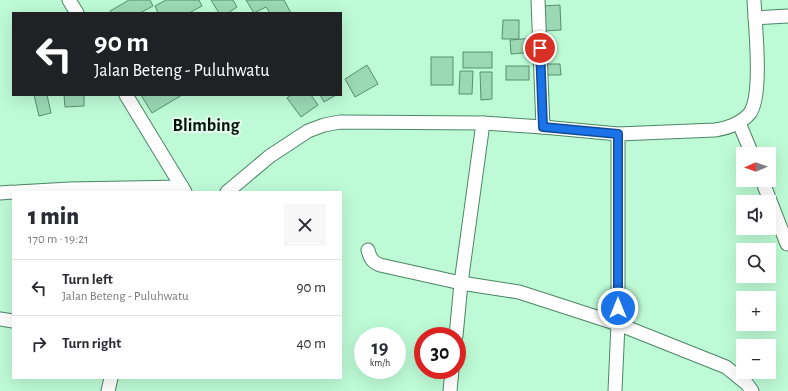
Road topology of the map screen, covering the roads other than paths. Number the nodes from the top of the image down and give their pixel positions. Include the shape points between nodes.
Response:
1 (69, 0) edge
2 (538, 0) edge
3 (754, 0) edge
4 (76, 12) edge
5 (788, 16) edge
6 (755, 18) junction
7 (127, 96) edge
8 (483, 123) junction
9 (739, 123) junction
10 (543, 127) junction
11 (618, 134) junction
12 (749, 147) edge
13 (765, 187) edge
14 (184, 190) edge
15 (70, 191) edge
16 (228, 191) edge
17 (12, 192) edge
18 (0, 193) edge
19 (787, 244) edge
20 (368, 250) dead end
21 (461, 283) junction
22 (0, 320) edge
23 (12, 321) edge
24 (618, 324) junction
25 (457, 327) edge
26 (111, 379) edge
27 (451, 379) edge
28 (108, 391) edge
29 (450, 391) edge
30 (616, 391) edge
31 (752, 391) edge

1 - 4 street
2 - 10 street
3 - 6 street
5 - 6 street
6 - 9 street via 755,97 751,111
7 - 14 street
8 - 10 street
8 - 16 street via 340,122 324,125 308,131 270,156
8 - 21 street
9 - 11 street via 715,130
9 - 12 street
10 - 11 street
11 - 24 street
13 - 19 street
14 - 15 street
17 - 18 street
20 - 21 street via 373,262 380,265
21 - 24 street via 519,292
21 - 25 street
22 - 23 street
24 - 30 street
24 - 31 street via 726,366
26 - 28 street
27 - 29 street

